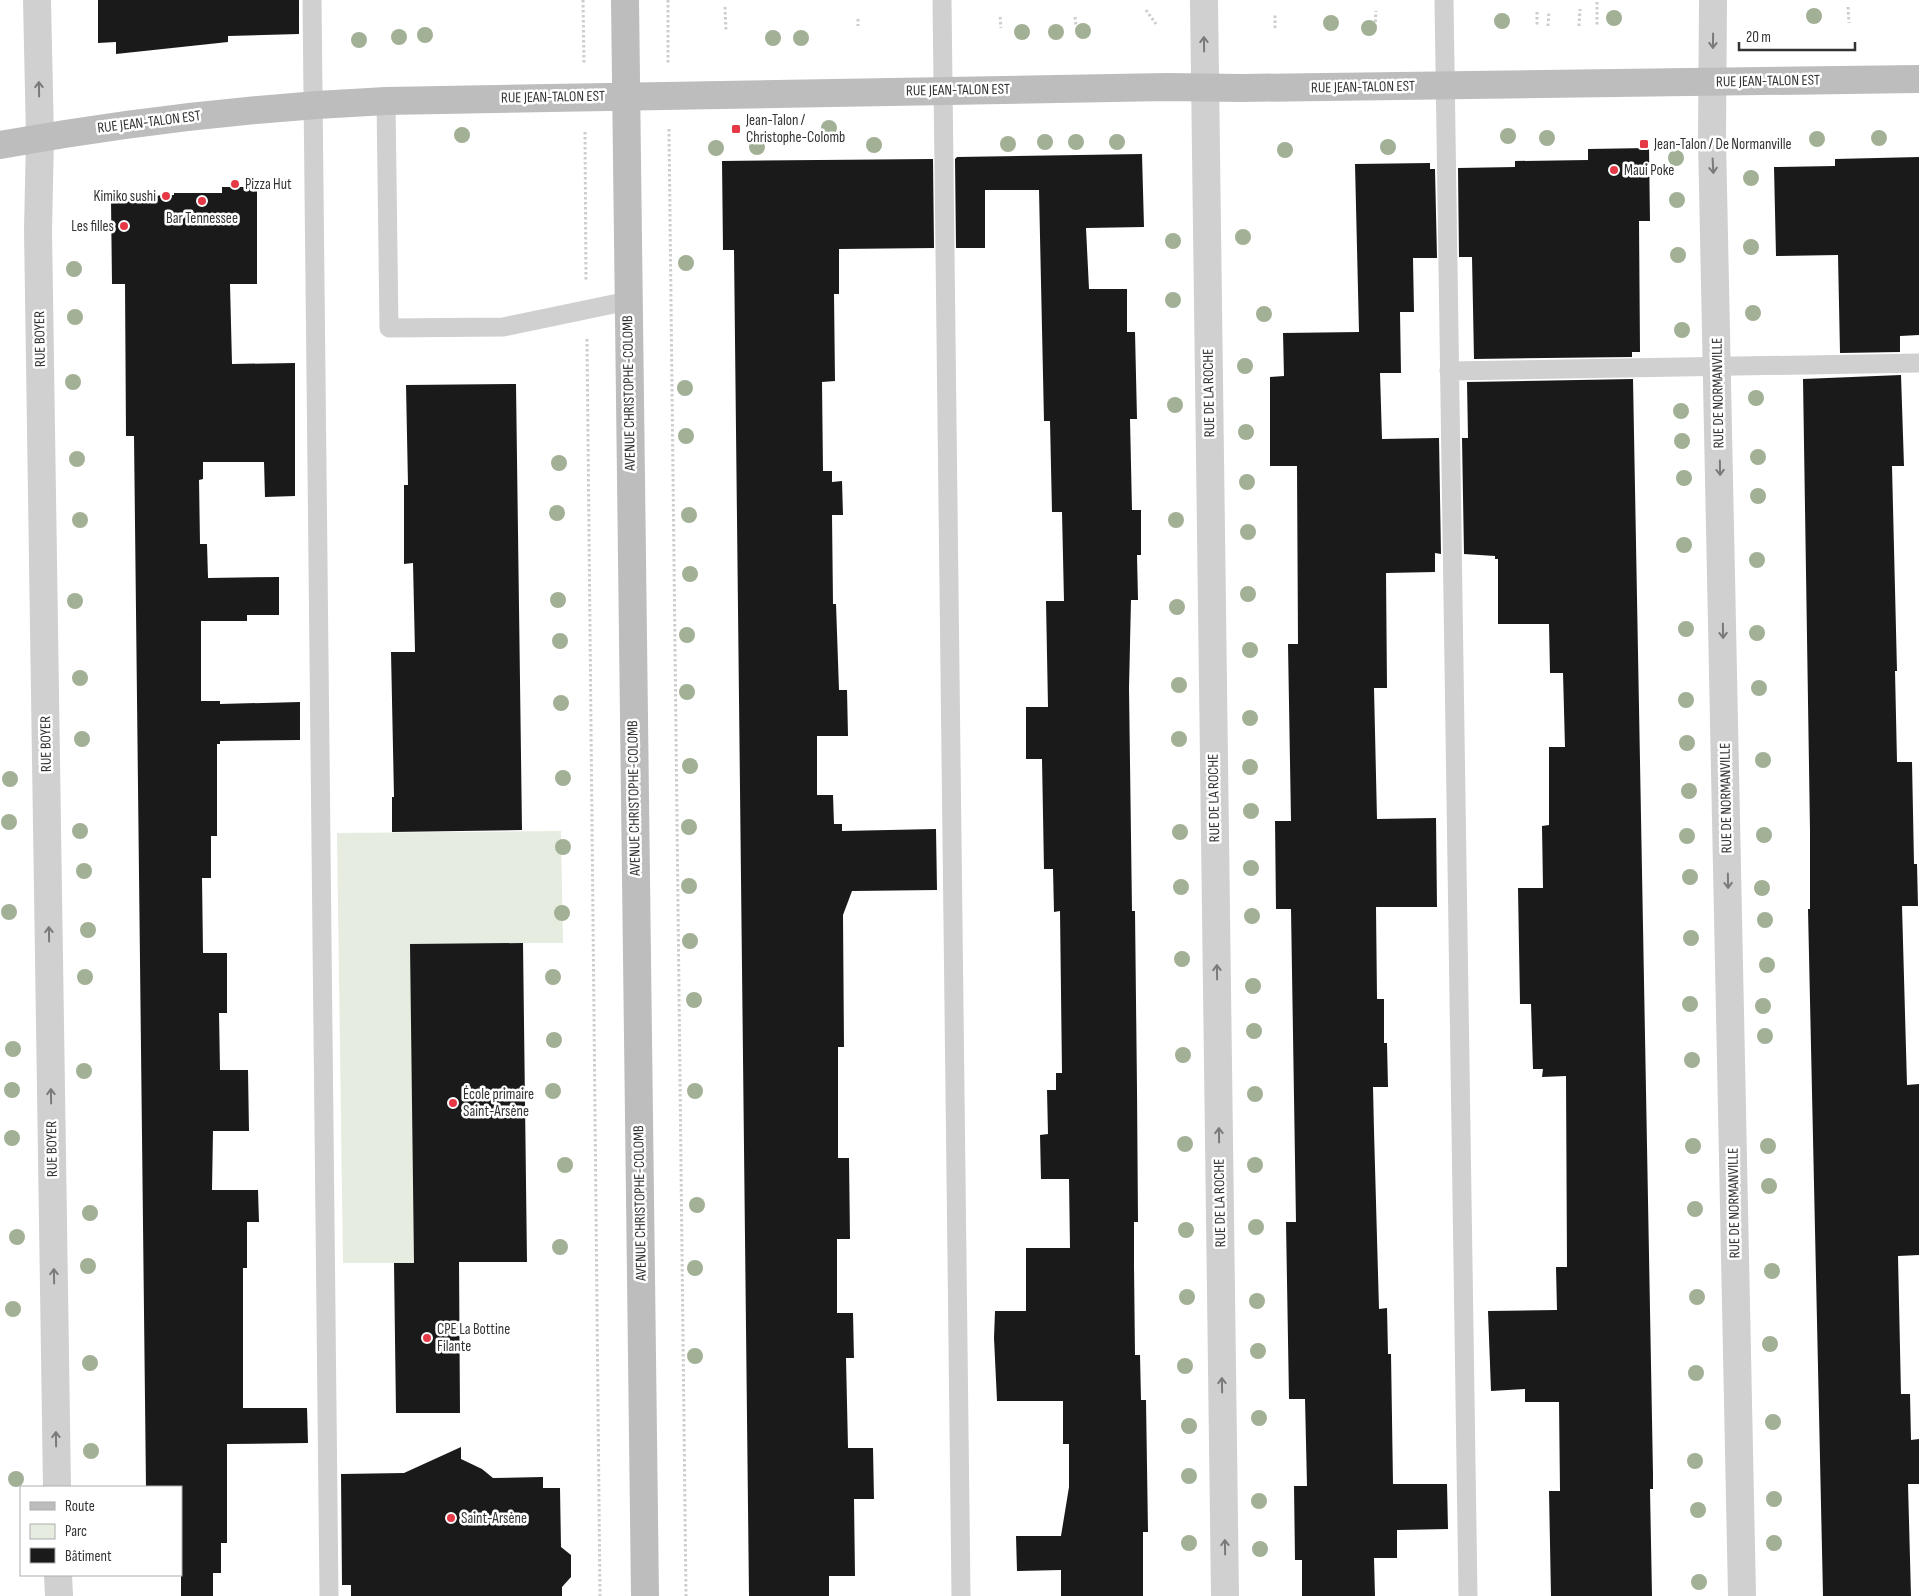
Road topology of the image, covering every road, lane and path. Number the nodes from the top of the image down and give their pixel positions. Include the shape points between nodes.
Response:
1 (37, 0) edge
2 (312, 0) edge
3 (583, 0) edge
4 (625, 0) edge
5 (668, 0) edge
6 (942, 0) edge
7 (1204, 0) edge
8 (1444, 0) edge
9 (1713, 0) edge
10 (1597, 2) dead end
11 (1848, 7) dead end
12 (725, 8) dead end
13 (1580, 9) dead end
14 (1146, 10) dead end
15 (1376, 11) dead end
16 (1549, 11) dead end
17 (1537, 12) dead end
18 (1275, 13) dead end
19 (1000, 17) dead end
20 (1075, 17) dead end
21 (858, 19) dead end
22 (1849, 23) dead end
23 (1156, 24) dead end
24 (858, 26) dead end
25 (1076, 26) dead end
26 (1537, 26) dead end
27 (1548, 26) dead end
28 (1579, 26) dead end
29 (1597, 26) dead end
30 (1375, 27) dead end
31 (1001, 28) dead end
32 (1275, 28) dead end
33 (726, 31) dead end
34 (583, 38) dead end
35 (668, 38) dead end
36 (1919, 79) edge
37 (1713, 82) junction
38 (1445, 85) junction
39 (1205, 88) junction
40 (943, 91) junction
41 (625, 95) junction
42 (386, 101) junction
43 (312, 105) junction
44 (40, 138) junction
45 (0, 145) edge
46 (669, 149) dead end
47 (585, 151) dead end
48 (628, 301) junction
49 (586, 310) junction
50 (1919, 363) edge
51 (1718, 366) junction
52 (1449, 371) junction
53 (57, 1486) edge
54 (58, 1576) edge
55 (59, 1596) edge
56 (329, 1596) edge
57 (600, 1596) edge
58 (645, 1596) edge
59 (686, 1596) edge
60 (961, 1596) edge
61 (1225, 1596) edge
62 (1468, 1596) edge
63 (1742, 1596) edge

44 -> 1 street, RUE BOYER
2 - 43 lane
3 - 34 path
4 - 41 main road, AVENUE CHRISTOPHE-COLOMB
5 - 35 path
6 - 40 lane
39 -> 7 street, RUE DE LA ROCHE
8 - 38 lane
9 -> 37 street, RUE DE NORMANVILLE
10 - 29 path
11 - 22 path
12 - 33 path
13 - 28 path
14 - 23 path
15 - 30 path
16 - 27 path
17 - 26 path
18 - 32 path
19 - 31 path
20 - 25 path
21 - 24 path
36 - 37 main road, RUE JEAN-TALON EST
37 - 38 main road, RUE JEAN-TALON EST
37 -> 51 street, RUE DE NORMANVILLE
38 - 39 main road, RUE JEAN-TALON EST
38 - 52 lane
39 - 40 main road, RUE JEAN-TALON EST
61 -> 39 street, RUE DE LA ROCHE
40 - 41 main road, RUE JEAN-TALON EST
40 - 60 lane
41 - 42 main road, RUE JEAN-TALON EST
41 - 48 main road, AVENUE CHRISTOPHE-COLOMB
42 - 43 main road, RUE JEAN-TALON EST
42 - 49 lane via 389,328 502,327
43 - 44 main road, RUE JEAN-TALON EST via 104,127
43 - 56 lane
44 - 45 main road, RUE JEAN-TALON EST
53 -> 44 street, RUE BOYER via 39,270
46 - 59 path
47 - 49 path
48 - 49 lane
48 - 58 main road, AVENUE CHRISTOPHE-COLOMB
49 - 57 path
50 - 51 lane
51 - 52 lane
51 -> 63 street, RUE DE NORMANVILLE
52 - 62 lane
54 - 55 street

